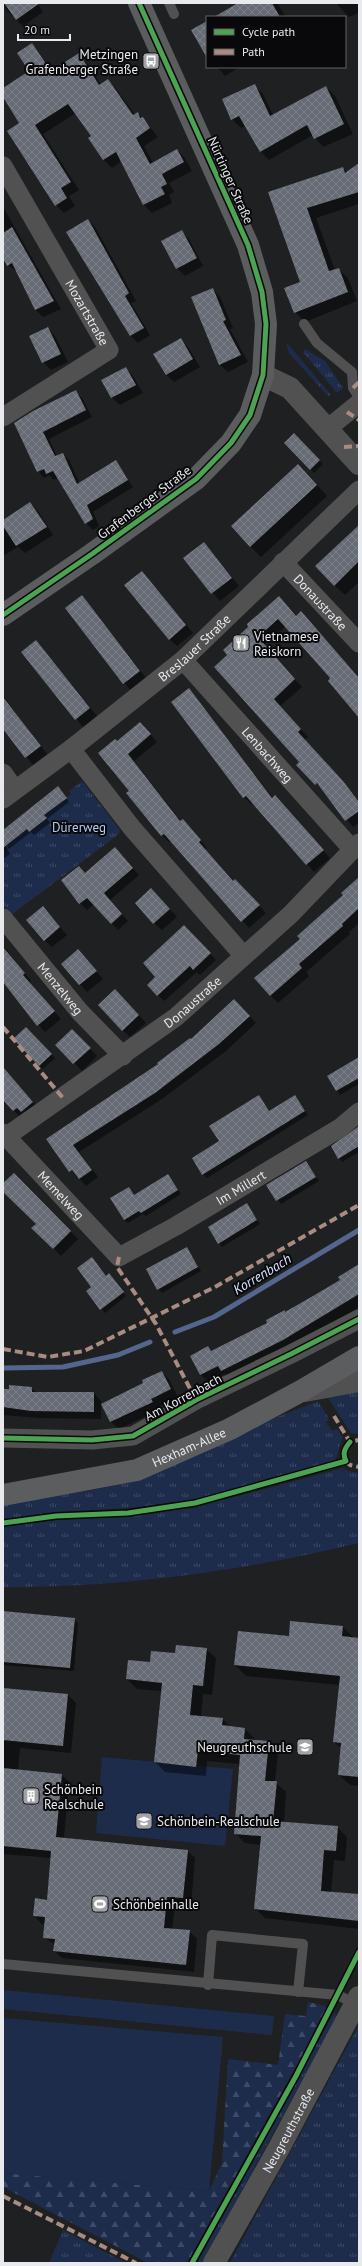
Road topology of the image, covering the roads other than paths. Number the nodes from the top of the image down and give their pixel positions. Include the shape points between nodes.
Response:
1 (139, 3) edge
2 (169, 3) edge
3 (174, 14) dead end
4 (3, 166) edge
5 (304, 324) dead end
6 (263, 375) junction
7 (359, 397) edge
8 (359, 403) edge
9 (3, 417) edge
10 (327, 429) junction
11 (359, 464) edge
12 (359, 490) edge
13 (283, 562) junction
14 (3, 615) edge
15 (359, 643) edge
16 (183, 660) junction
17 (72, 749) junction
18 (3, 773) edge
19 (9, 794) edge
20 (356, 846) edge
21 (3, 918) edge
22 (243, 955) junction
23 (123, 1056) junction
24 (359, 1112) edge
25 (5, 1135) edge
26 (118, 1257) joint
27 (359, 1319) edge
28 (359, 1356) edge
29 (359, 1381) edge
30 (301, 1391) junction
31 (3, 1438) edge
32 (3, 1495) edge
33 (3, 1964) edge
34 (208, 1984) junction
35 (298, 1992) junction
36 (357, 2001) edge
37 (214, 2263) edge

1 - 6 main road, Nürtinger Straße via 248,245 262,292 266,324
2 - 3 lane
4 - 9 street, Mozartstraße via 109,350
5 - 7 lane via 317,342 352,372 353,388
6 - 10 street via 290,388
6 - 14 main road, Grafenberger Straße via 250,415 231,443 196,479
8 - 10 street
10 - 11 street
12 - 13 street, Breslauer Straße
13 - 15 street, Donaustraße
13 - 16 street, Breslauer Straße
16 - 17 street, Breslauer Straße
16 - 20 street, Lenbachweg
17 - 19 street, Breslauer Straße
17 - 22 street via 132,828
18 - 19 street, Breslauer Straße
20 - 22 street, Donaustraße via 291,914
21 - 23 street, Menzelweg via 80,1012
22 - 23 street, Donaustraße via 176,1017
23 - 25 street, Donaustraße
24 - 26 street, Im Millert via 333,1132 176,1226
25 - 26 street, Memelweg
27 - 31 street, Am Korrenbach via 196,1400 133,1436 92,1440
28 - 30 main road, Hexham-Allee
29 - 30 street
30 - 32 main road, Hexham-Allee via 230,1429 137,1470
33 - 34 lane
34 - 35 lane
34 - 35 lane via 212,1935 303,1944
35 - 36 lane via 338,1995
36 - 37 street, Neugreuthstraße

